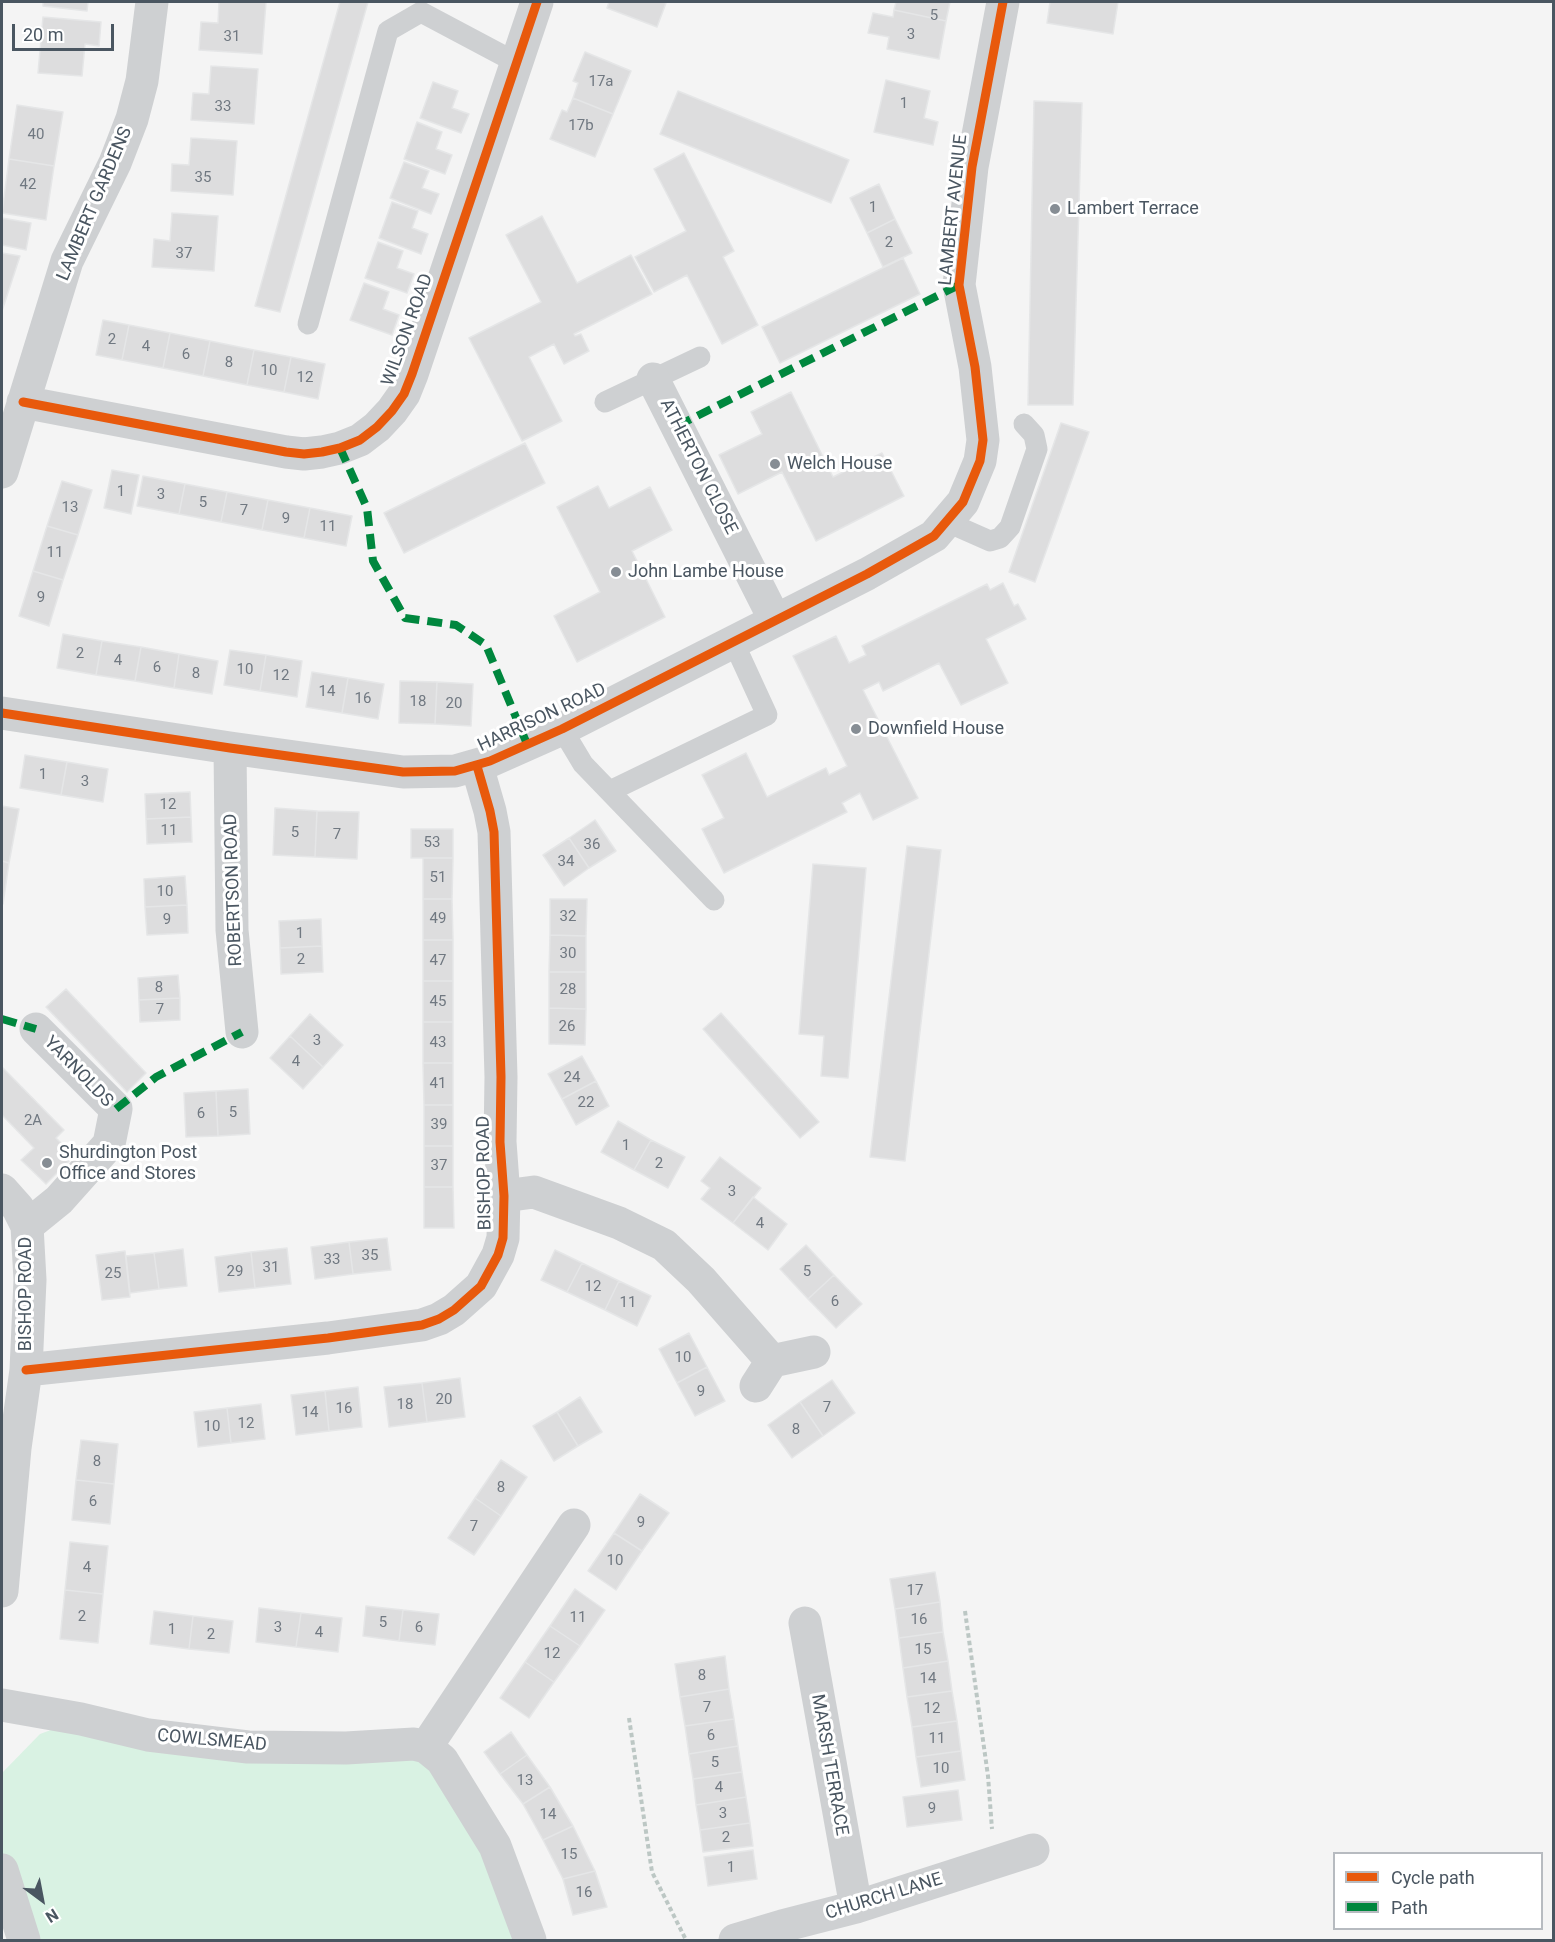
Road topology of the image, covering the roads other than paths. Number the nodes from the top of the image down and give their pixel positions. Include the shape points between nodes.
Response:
1 (152, 2) edge
2 (537, 2) edge
3 (1003, 2) edge
4 (517, 63) junction
5 (308, 324) dead end
6 (700, 357) dead end
7 (653, 379) junction
8 (23, 402) junction
9 (605, 402) dead end
10 (1023, 424) dead end
11 (2, 472) edge
12 (948, 522) junction
13 (775, 620) junction
14 (733, 641) junction
15 (2, 713) edge
16 (562, 729) junction
17 (230, 748) junction
18 (477, 766) junction
19 (610, 791) junction
20 (714, 900) dead end
21 (36, 1029) dead end
22 (242, 1032) dead end
23 (2, 1190) edge
24 (504, 1196) junction
25 (27, 1226) junction
26 (814, 1352) dead end
27 (17, 1389) edge
28 (574, 1525) dead end
29 (2, 1592) edge
30 (805, 1623) dead end
31 (2, 1705) edge
32 (426, 1747) junction
33 (1033, 1850) dead end
34 (2, 1874) edge
35 (856, 1907) junction
36 (24, 1941) edge
37 (530, 1941) edge
38 (735, 1941) edge

1 - 8 street, LAMBERT GARDENS via 142,81 132,119 67,261
2 - 4 street, WILSON ROAD
3 - 12 street, LAMBERT AVENUE via 972,167 959,285 975,367 982,440 980,461 963,502
4 - 5 lane via 421,12 388,31
4 - 8 street, WILSON ROAD via 408,384 392,411 360,440 322,452 286,452
6 - 7 lane
7 - 9 lane
7 - 13 street, ATHERTON CLOSE
8 - 11 street, LAMBERT GARDENS
10 - 12 lane via 1034,435 1037,449 1010,528 990,541
12 - 13 street, HARRISON ROAD via 913,549
13 - 14 street, HARRISON ROAD
14 - 16 street, HARRISON ROAD
14 - 19 lane via 768,715
15 - 17 street, HARRISON ROAD
16 - 18 street, HARRISON ROAD
16 - 19 lane via 583,764
17 - 18 street, HARRISON ROAD via 403,772 455,771
17 - 22 street, ROBERTSON ROAD via 232,930
18 - 24 street, BISHOP ROAD via 494,832
19 - 20 lane
21 - 25 street, YARNOLDS via 116,1109 110,1144 59,1200
23 - 25 street, BISHOP ROAD
24 - 26 street via 534,1192 620,1223 664,1245 700,1280 764,1373
24 - 27 street, BISHOP ROAD via 503,1238 491,1271 469,1299 439,1319 422,1325
25 - 27 street, BISHOP ROAD via 30,1280
27 - 29 street, BISHOP ROAD
28 - 32 street
30 - 35 street, MARSH TERRACE
31 - 32 street, COWLSMEAD via 148,1735 248,1747
32 - 37 street via 442,1761 495,1846
33 - 35 street, CHURCH LANE
34 - 36 street
35 - 38 street, CHURCH LANE

